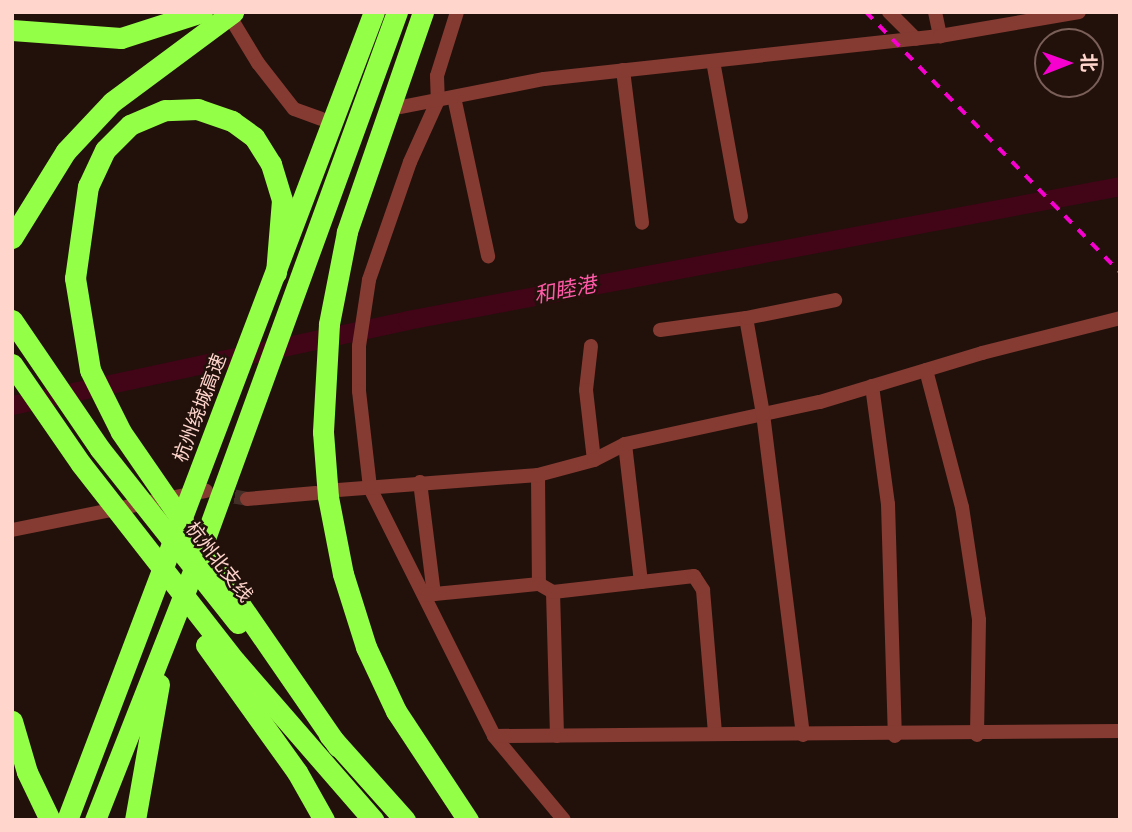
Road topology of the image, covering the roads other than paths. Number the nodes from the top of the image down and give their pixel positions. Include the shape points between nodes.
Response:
1 (227, 12) edge
2 (233, 12) edge
3 (374, 12) edge
4 (397, 12) edge
5 (423, 12) edge
6 (457, 12) edge
7 (889, 12) edge
8 (935, 12) edge
9 (1079, 12) edge
10 (193, 16) edge
11 (12, 30) edge
12 (940, 36) junction
13 (916, 39) junction
14 (713, 61) junction
15 (623, 70) junction
16 (454, 97) junction
17 (438, 100) junction
18 (401, 107) dead end
19 (321, 119) dead end
20 (741, 216) dead end
21 (642, 223) dead end
22 (12, 238) edge
23 (488, 256) dead end
24 (273, 281) junction
25 (835, 300) dead end
26 (746, 318) junction
27 (1120, 318) edge
28 (12, 320) edge
29 (660, 330) dead end
30 (591, 346) dead end
31 (12, 364) edge
32 (926, 370) junction
33 (872, 386) junction
34 (763, 414) junction
35 (625, 443) junction
36 (594, 460) junction
37 (81, 464) junction
38 (538, 475) junction
39 (420, 482) junction
40 (370, 488) junction
41 (338, 490) dead end
42 (196, 492) junction
43 (316, 492) dead end
44 (247, 499) tunnel mouth
45 (12, 530) edge
46 (641, 582) junction
47 (539, 584) junction
48 (552, 592) junction
49 (429, 594) junction
50 (169, 634) junction
51 (12, 720) edge
52 (1120, 731) edge
53 (715, 733) junction
54 (803, 734) junction
55 (977, 735) junction
56 (557, 736) junction
57 (895, 736) junction
58 (494, 737) junction
59 (338, 746) junction
60 (12, 771) edge
61 (34, 820) edge
62 (50, 820) edge
63 (67, 820) edge
64 (95, 820) edge
65 (135, 820) edge
66 (324, 820) edge
67 (373, 820) edge
68 (405, 820) edge
69 (468, 820) edge
70 (564, 820) edge

1 - 19 street via 294,109
2 - 22 highway via 148,72 75,141 26,210
3 - 24 highway, 杭州绕城高速
4 - 50 highway
5 - 69 highway via 347,232 337,282 325,377 328,497 346,586 366,647 396,711
6 - 17 street via 438,76
7 - 13 street
8 - 12 street
9 - 12 street
10 - 11 highway via 121,38
12 - 13 street
13 - 14 street
14 - 15 street
14 - 20 street
15 - 16 street via 544,79
15 - 21 street
16 - 17 street
16 - 23 street
17 - 18 street
17 - 40 street via 410,162 369,280 359,346 359,391
24 - 42 highway, 杭州绕城高速
24 - 59 highway via 282,200 271,164 254,137 198,109 165,110 130,125 105,150 88,186 75,278 90,370 121,432
25 - 26 street
26 - 29 street
26 - 34 street
27 - 32 street
28 - 59 highway, 杭州北支线 via 100,449
30 - 36 street via 586,390
31 - 37 highway
32 - 33 street
32 - 55 street via 962,507 979,620
33 - 34 street
33 - 57 street via 888,504
34 - 35 street
34 - 54 street
35 - 36 street
35 - 46 street
36 - 38 street
37 - 66 highway via 297,772
37 - 67 highway via 235,660
38 - 39 street
38 - 47 street
39 - 40 street
39 - 49 street
40 - 41 street
40 - 49 street
42 - 45 street
42 - 63 highway, 杭州绕城高速
43 - 44 street
46 - 48 street
46 - 53 street via 694,576 703,590
47 - 48 street
47 - 49 street
48 - 56 street
49 - 58 street
50 - 64 highway
50 - 65 highway
51 - 62 highway via 27,772
52 - 55 street
53 - 54 street
53 - 56 street
54 - 57 street
55 - 57 street
56 - 58 street
58 - 70 street
59 - 68 highway, 杭州北支线
60 - 61 highway

